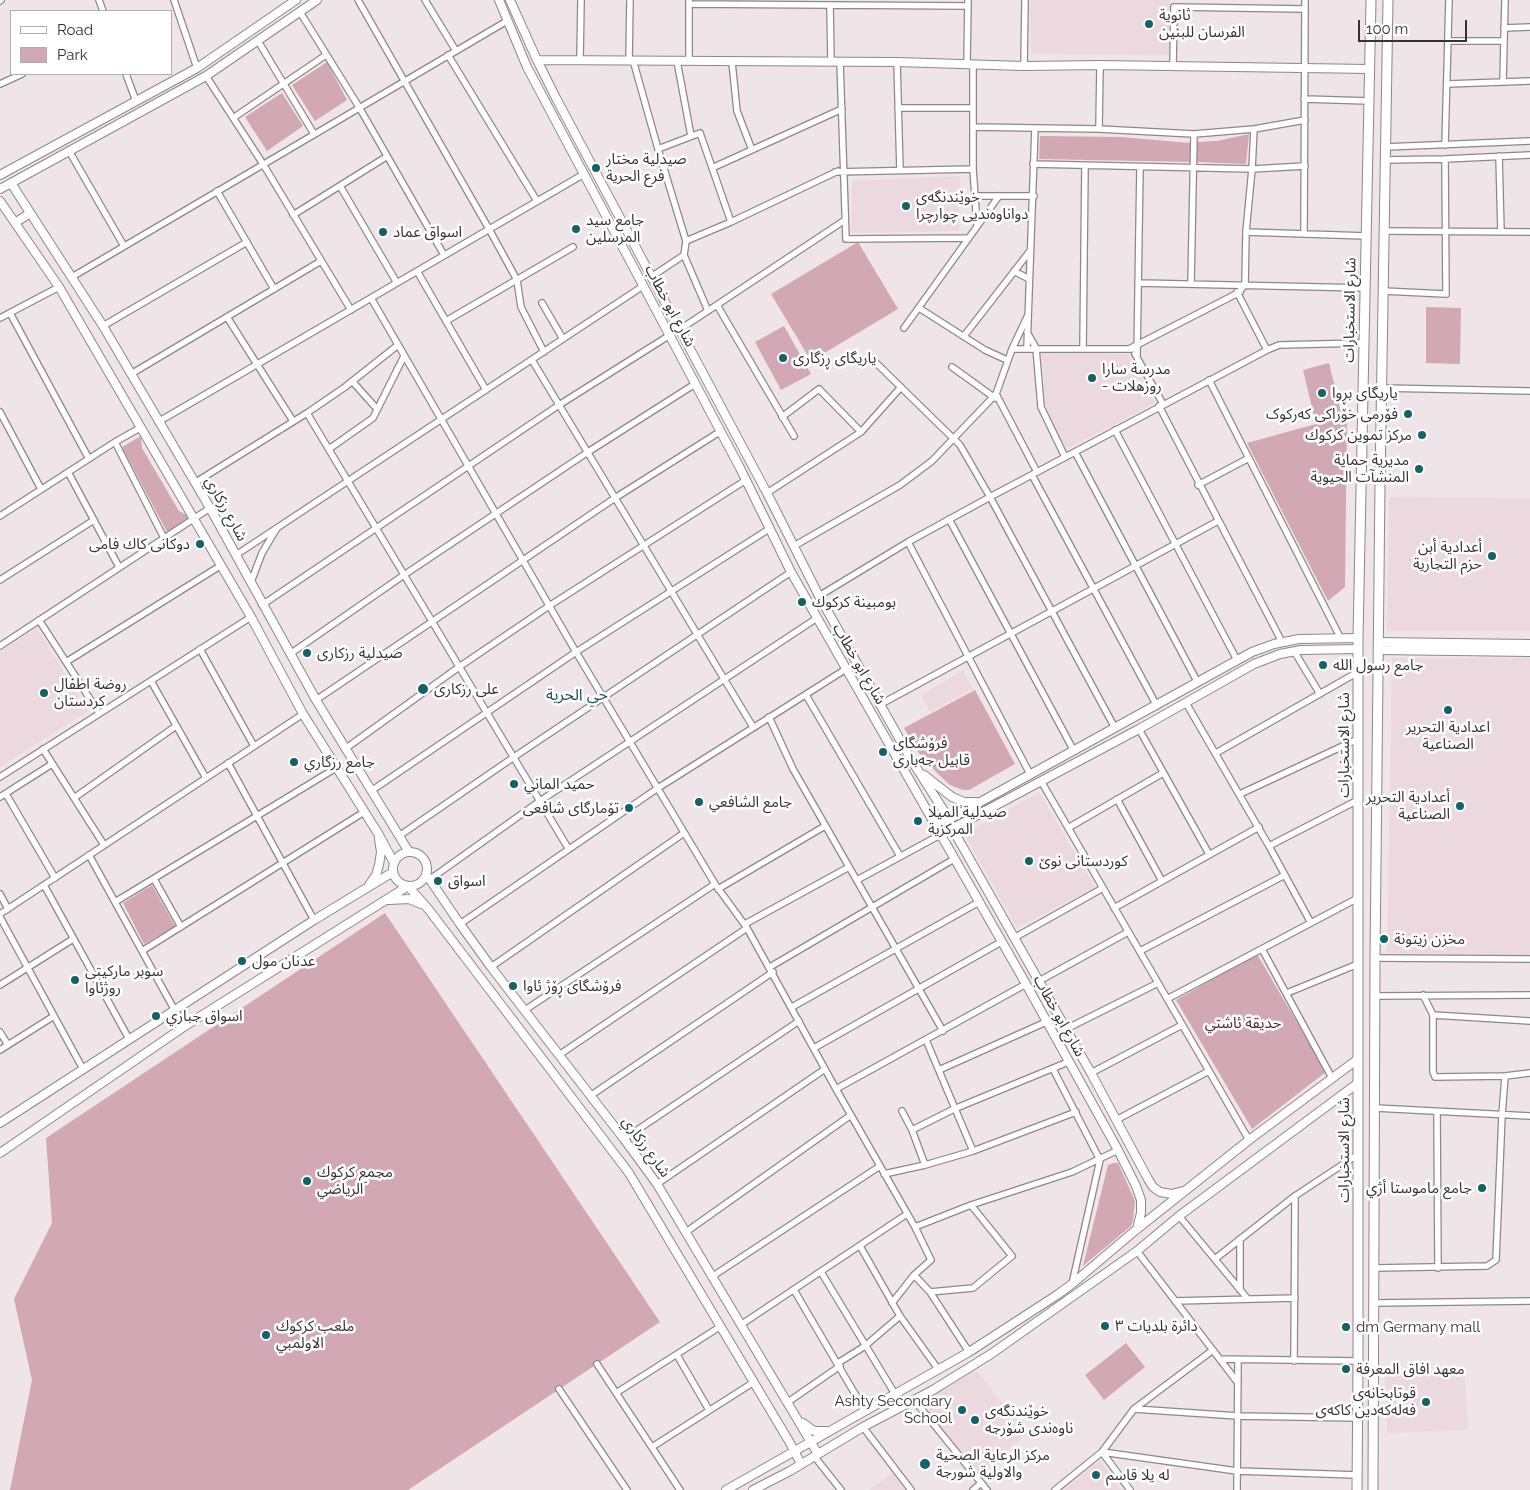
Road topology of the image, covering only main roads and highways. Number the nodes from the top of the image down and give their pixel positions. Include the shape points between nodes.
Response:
1 (296, 0) edge
2 (317, 0) edge
3 (499, 0) edge
4 (510, 0) edge
5 (1371, 0) edge
6 (1388, 0) edge
7 (537, 60) junction
8 (1370, 69) junction
9 (166, 85) junction
10 (171, 96) junction
11 (0, 175) edge
12 (11, 183) junction
13 (0, 189) edge
14 (0, 201) edge
15 (30, 213) junction
16 (15, 223) junction
17 (690, 350) junction
18 (680, 356) junction
19 (1362, 482) junction
20 (1380, 482) junction
21 (834, 624) junction
22 (823, 630) junction
23 (1358, 638) junction
24 (1530, 644) edge
25 (1378, 646) junction
26 (1358, 649) junction
27 (1530, 652) edge
28 (912, 761) junction
29 (978, 802) junction
30 (949, 819) junction
31 (935, 826) junction
32 (952, 828) junction
33 (379, 835) junction
34 (940, 835) junction
35 (409, 852) junction
36 (394, 867) junction
37 (428, 877) junction
38 (408, 886) junction
39 (366, 888) junction
40 (376, 905) junction
41 (429, 910) junction
42 (1358, 914) junction
43 (1376, 914) junction
44 (1358, 1059) junction
45 (1358, 1083) junction
46 (0, 1123) edge
47 (0, 1153) edge
48 (643, 1164) junction
49 (629, 1173) junction
50 (1148, 1179) junction
51 (1136, 1186) junction
52 (1183, 1191) junction
53 (1137, 1229) junction
54 (1374, 1243) junction
55 (1357, 1244) junction
56 (796, 1416) junction
57 (837, 1426) junction
58 (827, 1433) junction
59 (786, 1436) junction
60 (811, 1441) junction
61 (835, 1444) junction
62 (794, 1450) junction
63 (816, 1455) junction
64 (780, 1459) junction
65 (801, 1464) junction
66 (788, 1472) junction
67 (726, 1490) edge
68 (753, 1490) edge
69 (1356, 1490) edge
70 (1373, 1490) edge

1 - 9 main road via 197,68
2 - 10 main road via 206,76
3 - 18 main road, شارع ابو خطاب via 530,72
4 - 7 main road, شارع ابو خطاب
5 - 8 main road, شارع الاستخبارات
6 - 20 main road, شارع الاستخبارات
7 - 8 main road
7 - 17 main road, شارع ابو خطاب
8 - 19 main road, شارع الاستخبارات
9 - 10 main road
9 - 11 main road
10 - 12 main road
12 - 13 main road
12 - 15 main road, شارع رزكاري
14 - 16 main road
15 - 16 main road
15 - 35 main road, شارع رزكاري via 103,326 196,482 316,700
16 - 33 main road via 59,287 251,617 303,714
17 - 18 main road
17 - 21 main road, شارع ابو خطاب
18 - 22 main road, شارع ابو خطاب
19 - 20 main road
19 - 23 main road, شارع الاستخبارات
20 - 25 main road, شارع الاستخبارات
21 - 22 main road
21 - 28 main road, شارع ابو خطاب
22 - 31 main road, شارع ابو خطاب
23 - 26 main road, شارع الاستخبارات
23 - 29 main road via 1309,638 1266,646
24 - 25 main road
25 - 27 main road
25 - 43 main road, شارع الاستخبارات
26 - 32 main road via 1294,651 1254,664
26 - 42 main road, شارع الاستخبارات
28 - 29 main road via 930,781 952,797 964,802
28 - 30 main road, شارع ابو خطاب
29 - 30 main road
30 - 31 main road
30 - 32 main road, شارع ابو خطاب
31 - 34 main road, شارع ابو خطاب
32 - 34 main road
32 - 50 main road, شارع ابو خطاب
33 - 36 main road
33 - 39 main road via 379,865
34 - 51 main road, شارع ابو خطاب
35 - 36 main road via 400,856
35 - 37 main road via 423,859
36 - 38 main road via 398,881
36 - 39 main road
37 - 38 main road
37 - 48 main road, شارع رزكاري via 491,967
38 - 40 main road
38 - 41 main road, شارع رزكاري
39 - 46 main road
40 - 41 main road via 404,898 414,900
40 - 47 main road via 185,1026
41 - 49 main road, شارع رزكاري
42 - 43 main road
42 - 44 main road, شارع الاستخبارات
43 - 54 main road, شارع الاستخبارات
44 - 45 main road, شارع الاستخبارات
44 - 52 main road
45 - 55 main road, شارع الاستخبارات
45 - 61 main road via 1136,1251 991,1354
48 - 49 main road
48 - 56 main road, شارع رزكاري
49 - 59 main road, شارع رزكاري
50 - 51 main road
50 - 52 main road, شارع ابو خطاب via 1160,1192 1172,1194
51 - 53 main road, شارع ابو خطاب via 1142,1207
52 - 53 main road
53 - 57 main road via 1072,1284 1023,1318
54 - 55 main road
54 - 70 main road, شارع الاستخبارات
55 - 69 main road, شارع الاستخبارات
56 - 57 main road via 814,1431
56 - 60 main road, شارع رزكاري
57 - 58 main road
58 - 60 main road
58 - 61 main road via 825,1442
59 - 62 main road, شارع رزكاري
59 - 64 main road via 789,1448
60 - 62 main road
60 - 63 main road, شارع رزكاري
61 - 63 main road
62 - 64 main road
62 - 65 main road, شارع رزكاري
63 - 65 main road
64 - 66 main road via 791,1460
64 - 67 main road
65 - 66 main road
66 - 68 main road

